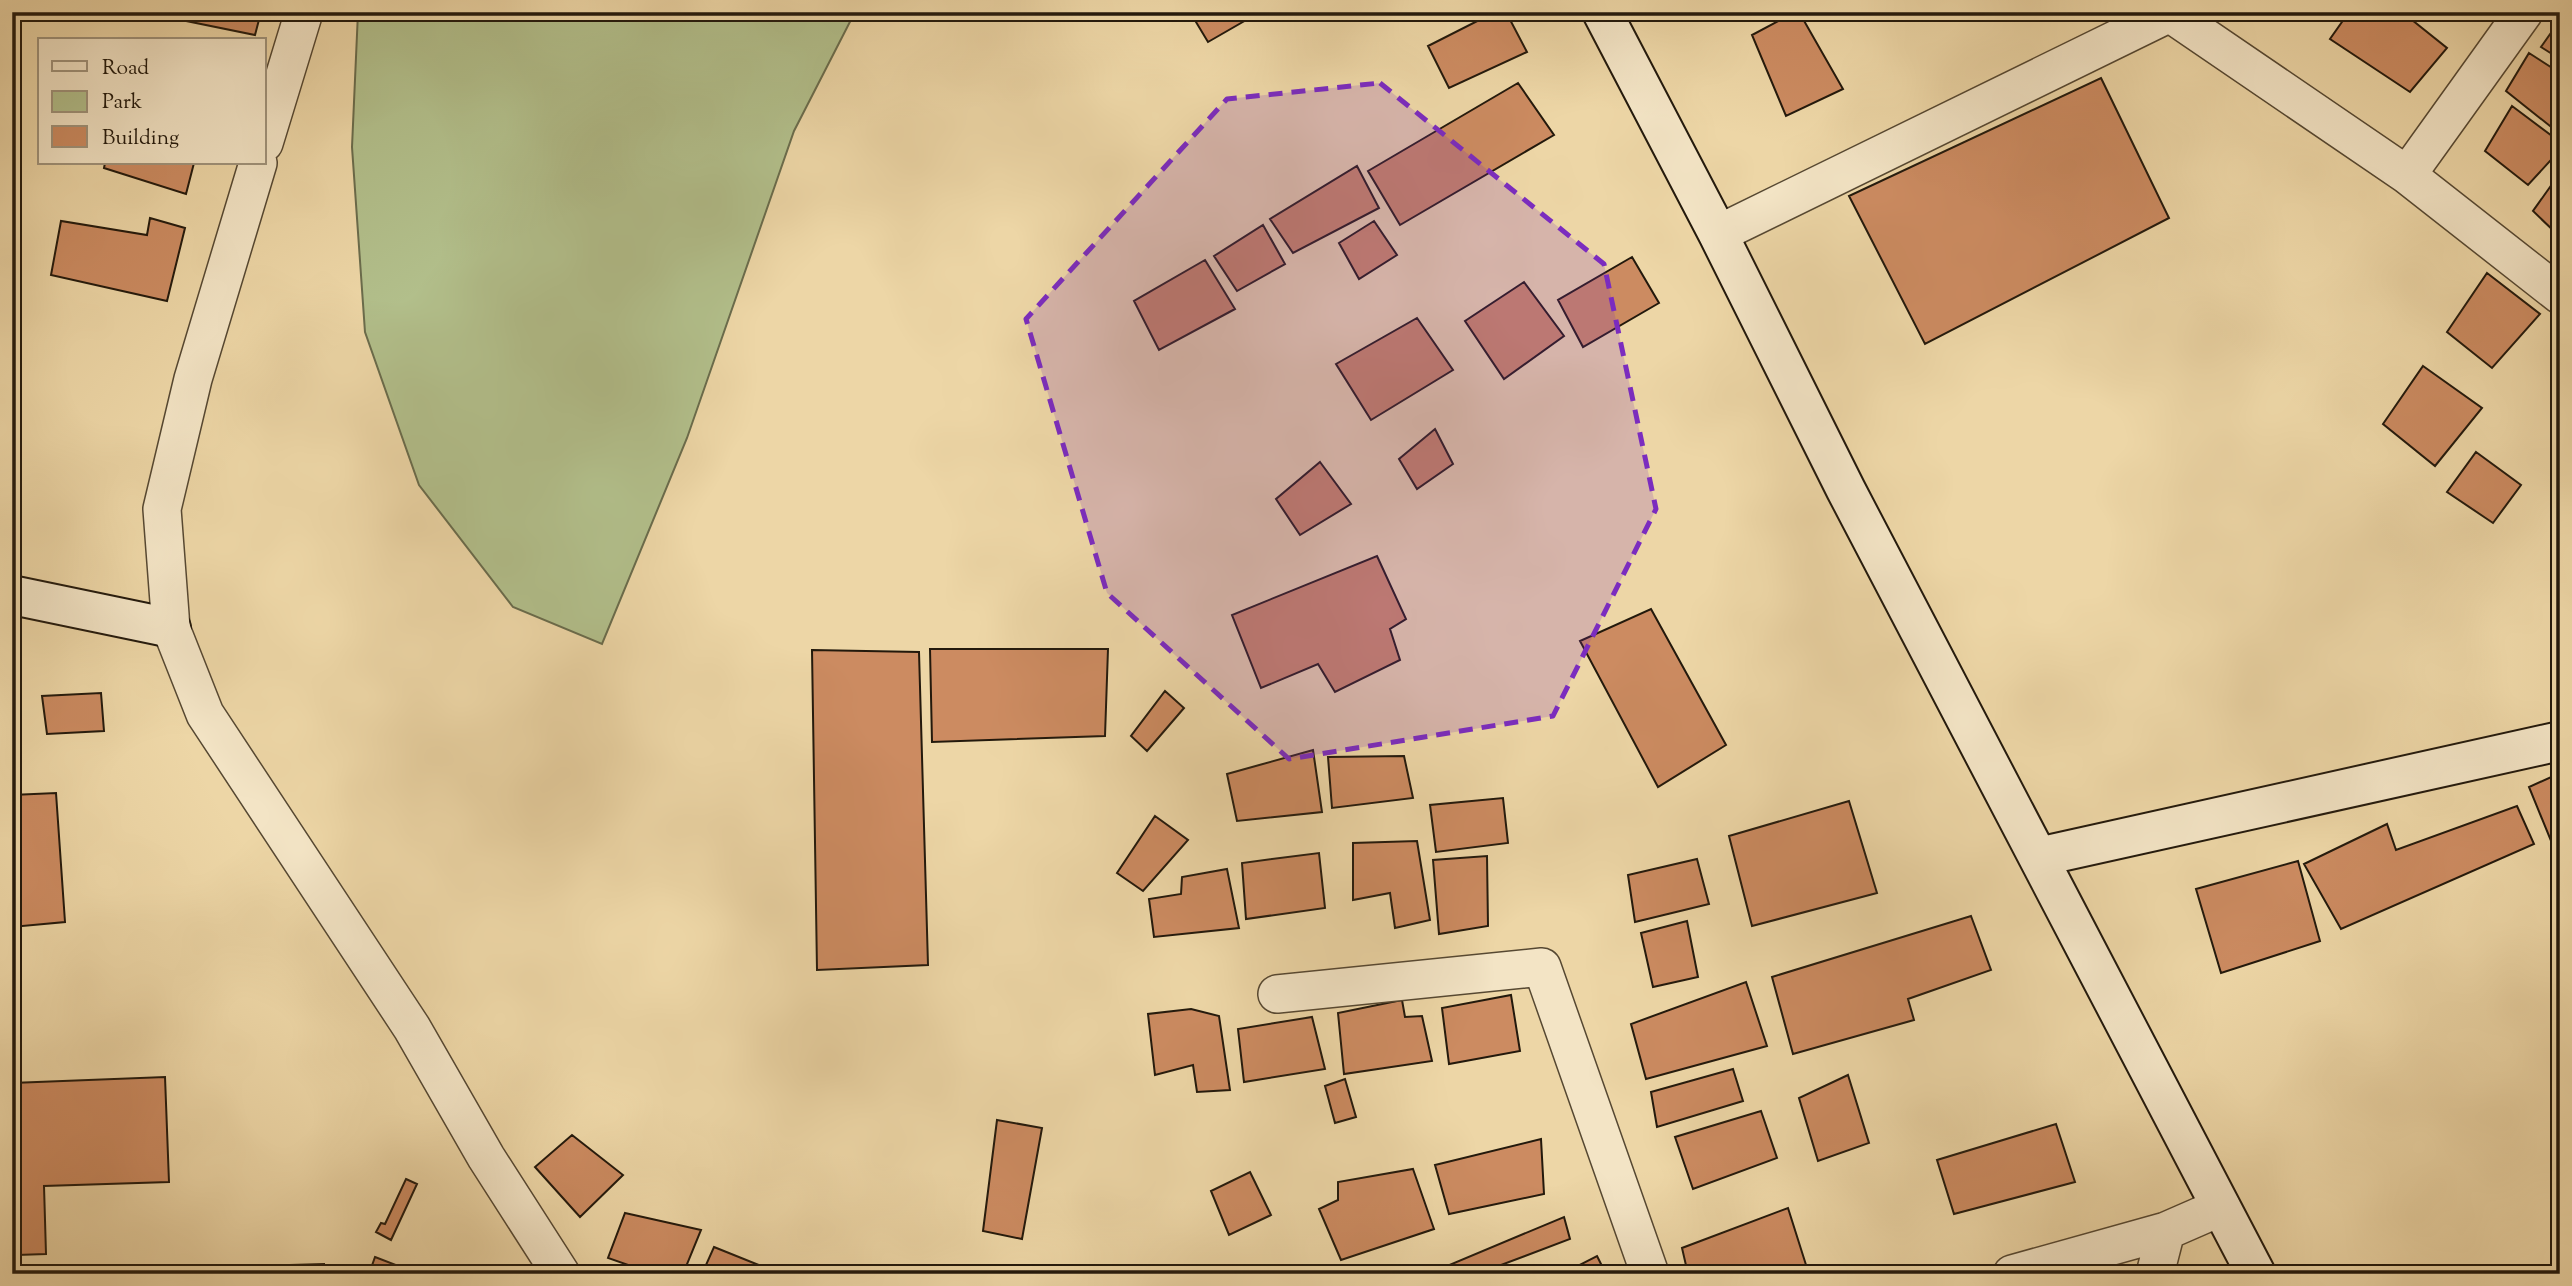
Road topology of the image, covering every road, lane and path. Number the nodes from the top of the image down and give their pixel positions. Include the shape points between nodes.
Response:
1 (303, 12) edge
2 (1602, 12) edge
3 (2524, 12) edge
4 (2171, 13) edge
5 (266, 136) edge
6 (258, 164) edge
7 (2407, 175) junction
8 (1718, 234) junction
9 (2560, 295) edge
10 (12, 595) edge
11 (171, 628) junction
12 (2560, 741) edge
13 (2038, 857) junction
14 (1277, 994) dead end
15 (2221, 1207) junction
16 (2166, 1231) junction
17 (561, 1274) edge
18 (1650, 1274) edge
19 (2012, 1274) edge
20 (2155, 1274) edge
21 (2256, 1274) edge

1 - 5 street
2 - 8 street
3 - 7 street
4 - 7 street
4 - 8 street
6 - 11 street via 193,379 162,509
7 - 9 street
8 - 13 street
10 - 11 street
11 - 17 street via 205,714 412,1028 486,1157
12 - 13 street
13 - 15 street
14 - 18 street via 1542,967
15 - 16 street
15 - 21 street
16 - 19 street
16 - 20 street

